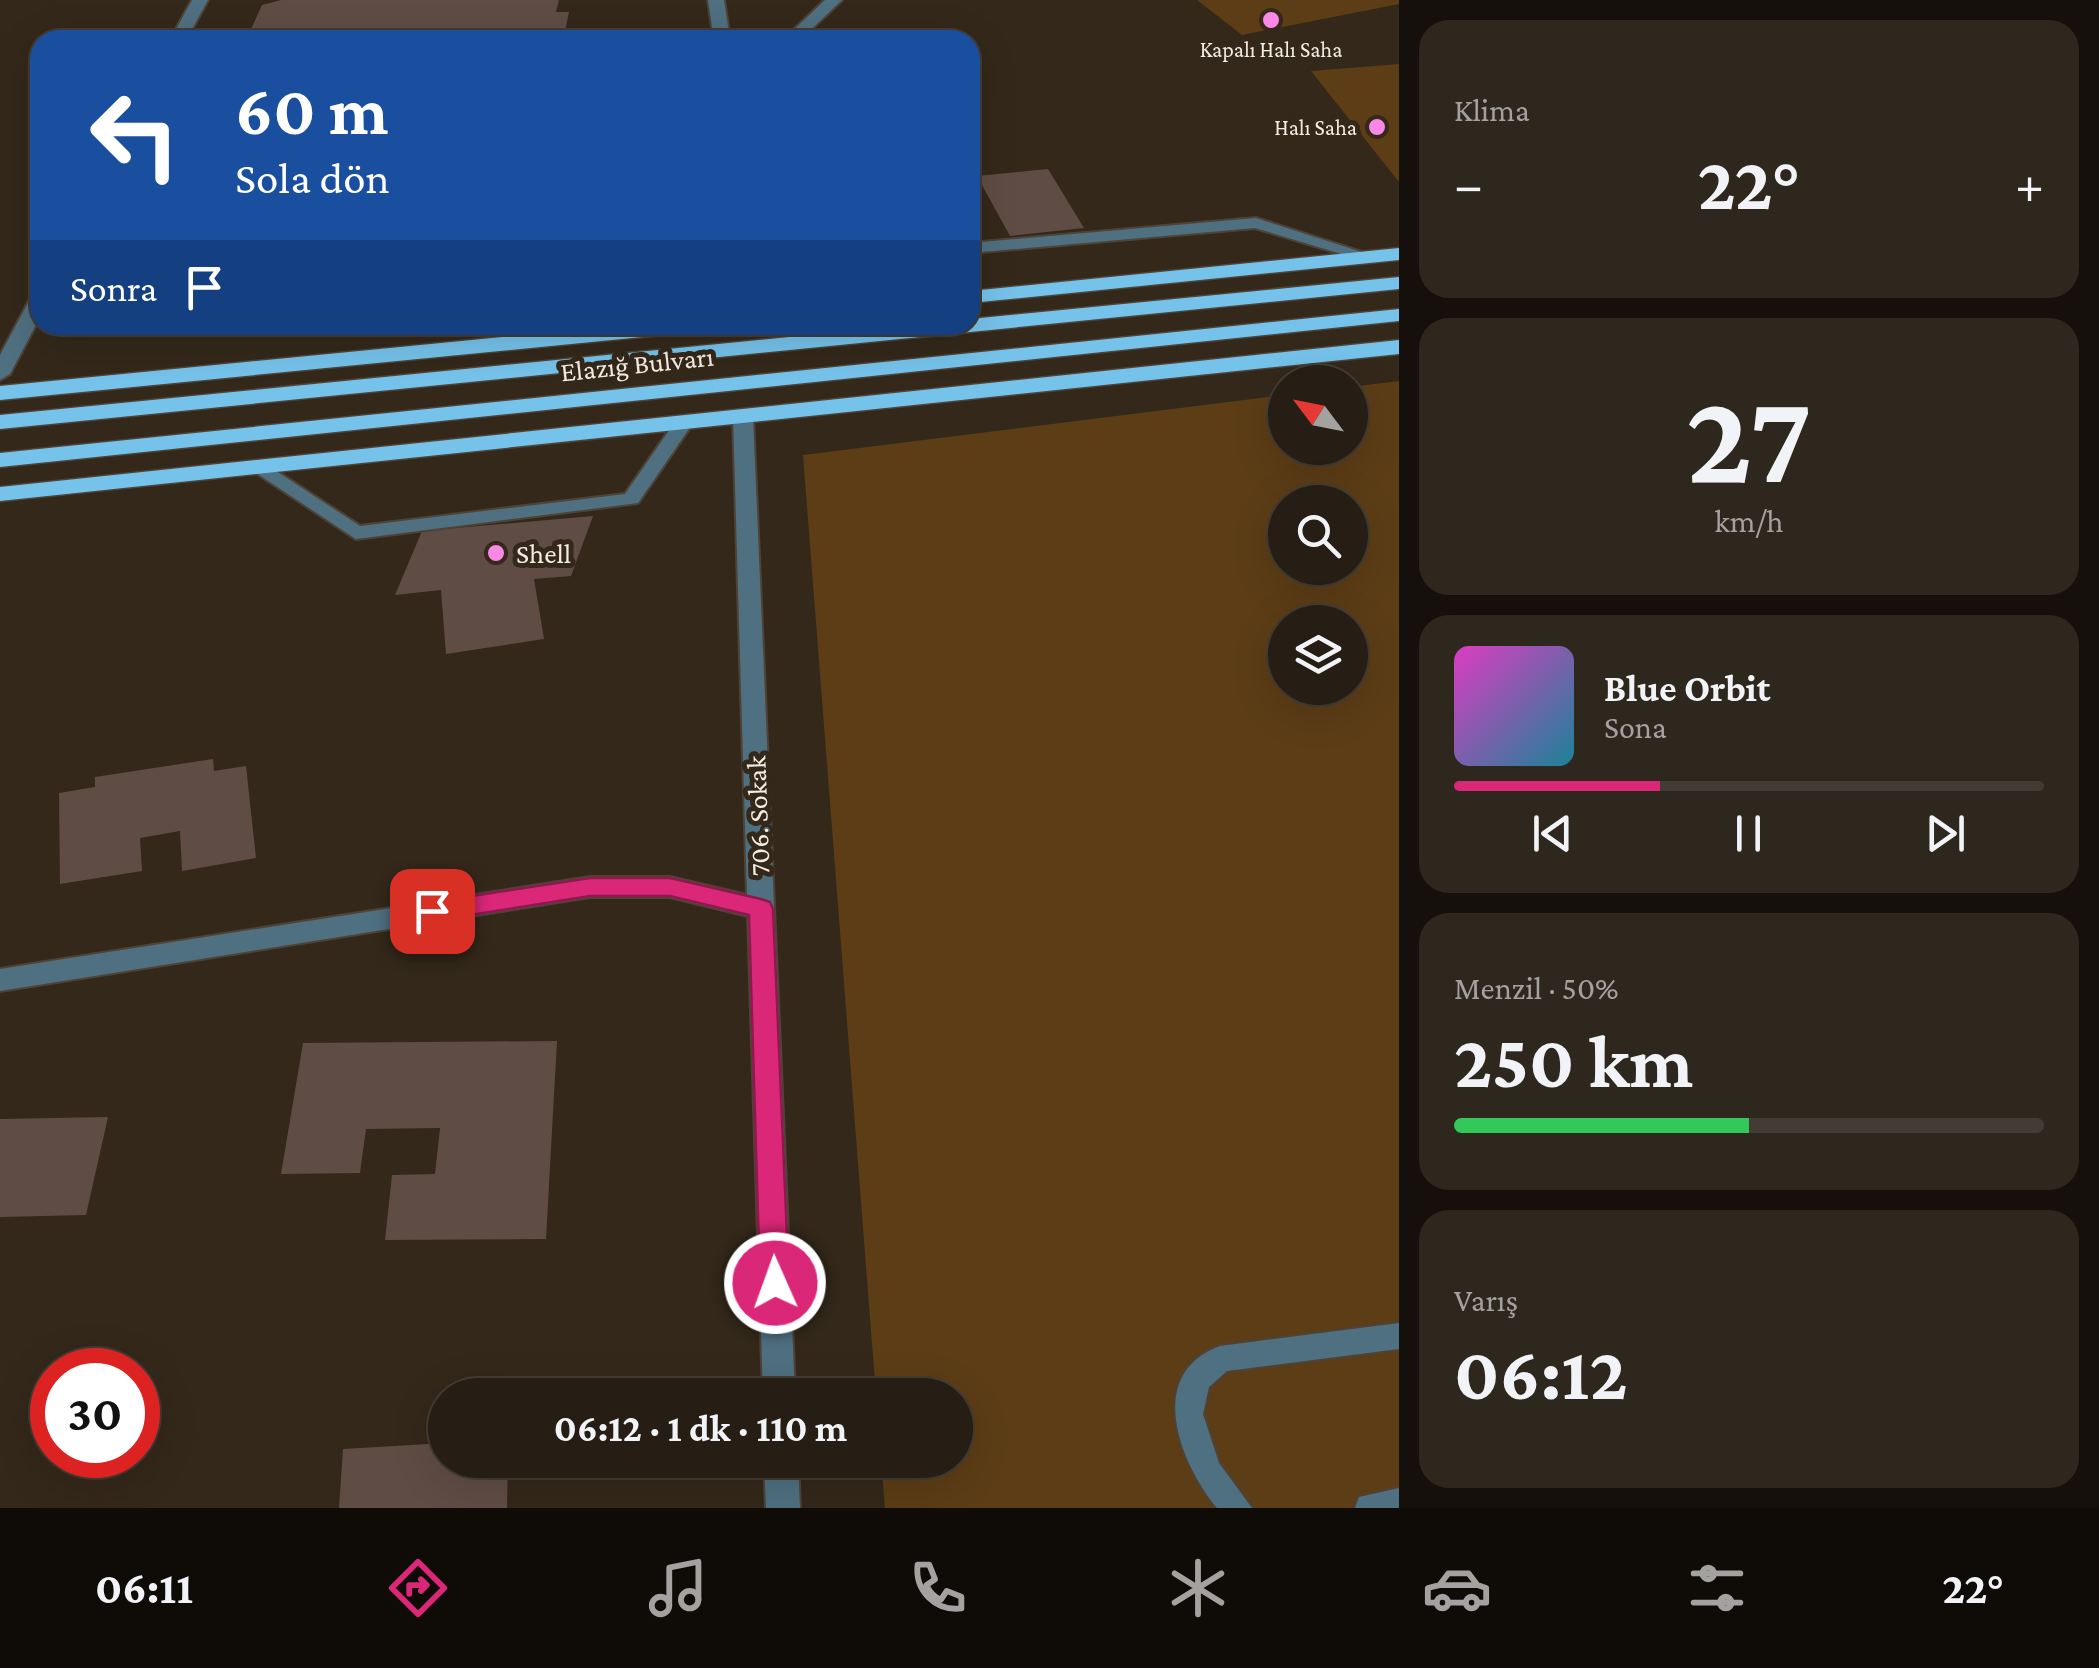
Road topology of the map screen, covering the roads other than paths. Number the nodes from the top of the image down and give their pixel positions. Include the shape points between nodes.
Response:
1 (200, 0) edge
2 (716, 0) edge
3 (834, 0) edge
4 (184, 30) edge
5 (720, 30) edge
6 (802, 30) edge
7 (980, 247) edge
8 (1399, 254) edge
9 (1368, 257) junction
10 (1399, 282) edge
11 (980, 296) edge
12 (1399, 315) edge
13 (30, 318) edge
14 (980, 324) edge
15 (592, 335) edge
16 (869, 335) edge
17 (1399, 347) edge
18 (0, 374) edge
19 (0, 393) edge
20 (743, 418) junction
21 (0, 422) edge
22 (684, 424) junction
23 (0, 460) edge
24 (257, 467) junction
25 (0, 494) edge
26 (761, 909) junction
27 (0, 980) edge
28 (1399, 1336) edge
29 (778, 1378) edge
30 (782, 1478) edge
31 (1399, 1503) edge
32 (783, 1508) edge
33 (1237, 1508) edge
34 (1370, 1508) edge

1 - 4 street
2 - 5 street
3 - 6 street
7 - 9 lane via 1256,223
8 - 9 highway
9 - 11 highway
10 - 14 highway, Elazığ Bulvarı
12 - 23 highway, Elazığ Bulvarı
13 - 18 street
15 - 19 highway
16 - 21 highway, Elazığ Bulvarı
17 - 20 highway
20 - 22 highway
20 - 26 street, 706. Sokak
22 - 24 highway
22 - 24 lane via 631,499 356,533
24 - 25 highway
26 - 27 street via 670,887 590,887
26 - 29 street, 706. Sokak
28 - 33 lane via 1220,1359 1196,1380 1188,1414 1206,1472
30 - 32 street
31 - 34 lane

